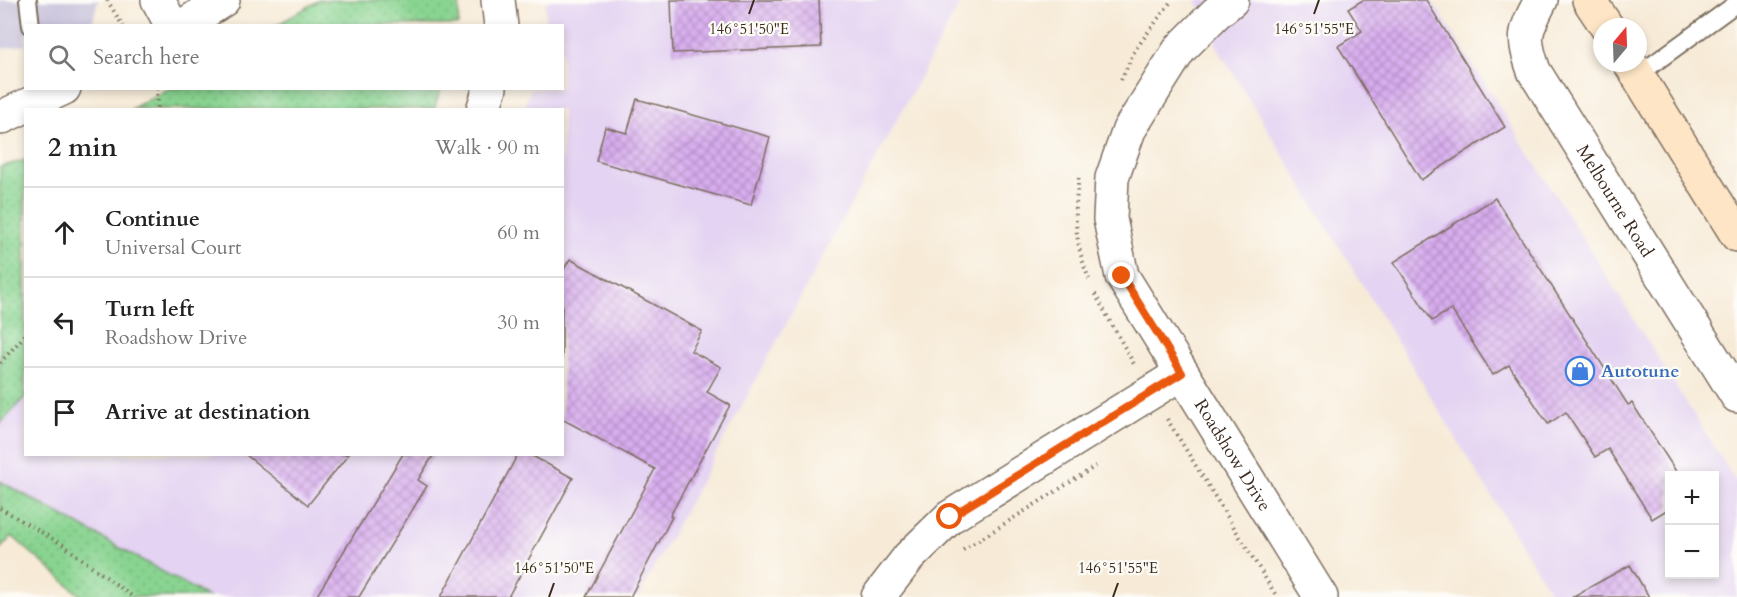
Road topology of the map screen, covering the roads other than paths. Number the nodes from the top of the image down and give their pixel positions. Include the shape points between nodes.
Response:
1 (28, 0) edge
2 (158, 0) edge
3 (223, 0) edge
4 (498, 0) edge
5 (1233, 0) edge
6 (1541, 0) edge
7 (1589, 0) edge
8 (1737, 3) edge
9 (1601, 18) edge
10 (31, 24) edge
11 (171, 24) edge
12 (186, 24) edge
13 (501, 24) edge
14 (1647, 61) edge
15 (1636, 72) edge
16 (489, 90) edge
17 (46, 93) edge
18 (484, 108) edge
19 (0, 118) edge
20 (1733, 220) edge
21 (1182, 373) junction
22 (1737, 396) edge
23 (878, 597) edge
24 (1321, 597) edge

1 - 10 lane
2 - 11 street
3 - 12 street
4 - 13 street
5 - 21 street, Roadshow Drive via 1180,49 1129,130 1112,178 1110,219 1122,276
6 - 22 street, Melbourne Road via 1528,24 1525,44 1534,71
7 - 9 main road
8 - 14 lane
15 - 20 main road
16 - 18 street
17 - 19 street
21 - 23 street via 950,517 909,557
21 - 24 street, Roadshow Drive

